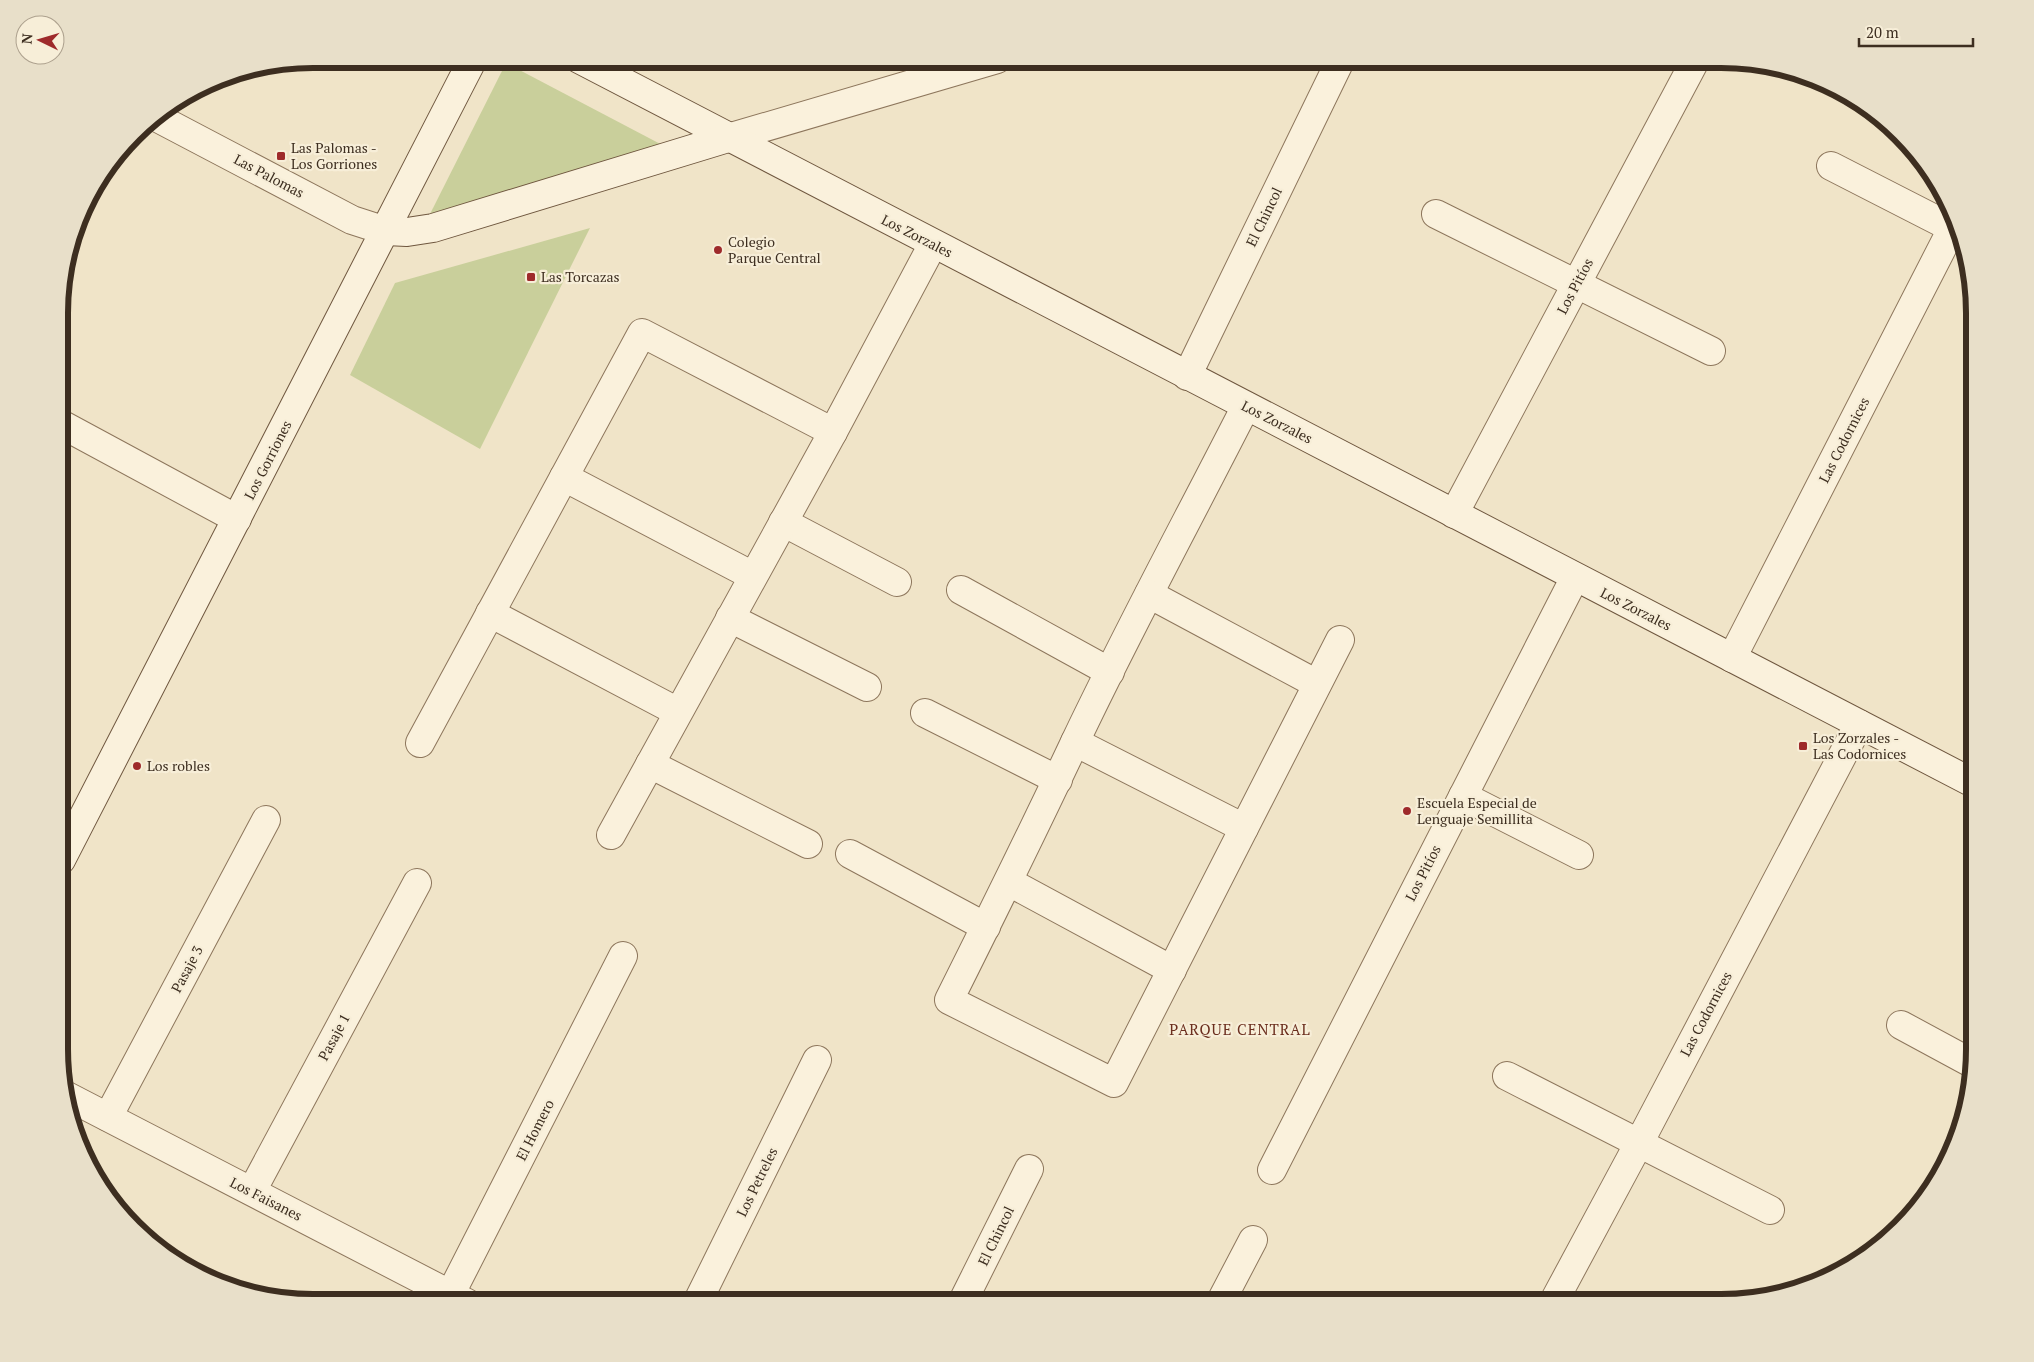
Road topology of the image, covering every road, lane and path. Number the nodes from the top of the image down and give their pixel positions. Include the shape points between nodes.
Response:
1 (468, 68) edge
2 (596, 68) edge
3 (966, 68) edge
4 (1337, 68) edge
5 (1691, 68) edge
6 (161, 120) edge
7 (728, 138) junction
8 (1831, 166) dead end
9 (1436, 214) dead end
10 (1950, 224) edge
11 (386, 231) junction
12 (1953, 233) edge
13 (934, 244) junction
14 (1577, 283) junction
15 (1711, 351) dead end
16 (1187, 376) junction
17 (1246, 406) junction
18 (68, 428) edge
19 (833, 432) junction
20 (564, 477) junction
21 (1454, 514) junction
22 (237, 519) junction
23 (783, 522) junction
24 (753, 576) junction
25 (1575, 577) junction
26 (897, 582) dead end
27 (961, 590) dead end
28 (1149, 594) junction
29 (490, 613) junction
30 (730, 618) junction
31 (1340, 640) dead end
32 (1732, 658) junction
33 (1110, 672) junction
34 (1317, 684) junction
35 (867, 687) dead end
36 (678, 712) junction
37 (925, 713) dead end
38 (1859, 724) junction
39 (1075, 742) junction
40 (420, 743) dead end
41 (650, 764) junction
42 (1966, 779) edge
43 (1058, 780) junction
44 (1463, 796) junction
45 (266, 820) dead end
46 (1244, 828) junction
47 (611, 835) dead end
48 (808, 844) dead end
49 (68, 846) edge
50 (850, 854) dead end
51 (1579, 855) dead end
52 (1009, 882) junction
53 (417, 883) dead end
54 (986, 927) junction
55 (623, 956) dead end
56 (1172, 970) junction
57 (1901, 1025) dead end
58 (817, 1060) dead end
59 (1966, 1060) edge
60 (1507, 1076) dead end
61 (72, 1098) edge
62 (108, 1118) junction
63 (1639, 1143) junction
64 (1029, 1169) dead end
65 (1272, 1170) dead end
66 (252, 1191) junction
67 (1770, 1210) dead end
68 (1253, 1240) dead end
69 (443, 1294) edge
70 (457, 1294) edge
71 (701, 1294) edge
72 (966, 1294) edge
73 (1225, 1294) edge
74 (1558, 1294) edge

1 - 11 street, Los Gorriones
2 - 7 street, Los Zorzales
3 - 7 street
4 - 16 street, El Chincol
5 - 14 street, Los Pitíos
6 - 11 street, Las Palomas via 352,220
7 - 11 street via 432,228
7 - 13 street, Los Zorzales
8 - 10 street
9 - 14 street
11 - 22 street, Los Gorriones
12 - 32 street, Las Codornices
13 - 16 street, Los Zorzales
13 - 19 street
14 - 15 street
14 - 21 street, Los Pitíos
16 - 17 street, Los Zorzales
17 - 21 street, Los Zorzales
17 - 28 street
18 - 22 street
19 - 20 street via 642,333
19 - 23 street
20 - 24 street
20 - 29 street
21 - 25 street, Los Zorzales
22 - 49 street, Los Gorriones
23 - 24 street
23 - 26 street
24 - 30 street
25 - 32 street, Los Zorzales
25 - 44 street, Los Pitíos
27 - 33 street
28 - 33 street
28 - 34 street
29 - 36 street
29 - 40 street
30 - 35 street
30 - 36 street
31 - 34 street
32 - 38 street, Los Zorzales
33 - 39 street
34 - 46 street
36 - 41 street
37 - 43 street
38 - 42 street, Los Zorzales
38 - 63 street, Las Codornices
39 - 43 street
39 - 46 street
41 - 47 street
41 - 48 street
43 - 52 street
44 - 51 street
44 - 65 street, Los Pitíos
45 - 62 street, Pasaje 3
46 - 56 street
50 - 54 street
52 - 54 street
52 - 56 street
53 - 66 street, Pasaje 1
54 - 56 street via 949,1000 1114,1083
55 - 70 street, El Homero
57 - 59 street
58 - 71 street, Los Petreles
60 - 63 street
61 - 62 street, Los Faisanes
62 - 66 street, Los Faisanes
63 - 67 street
63 - 74 street, Las Codornices
64 - 72 street, El Chincol
66 - 69 street, Los Faisanes
68 - 73 street

